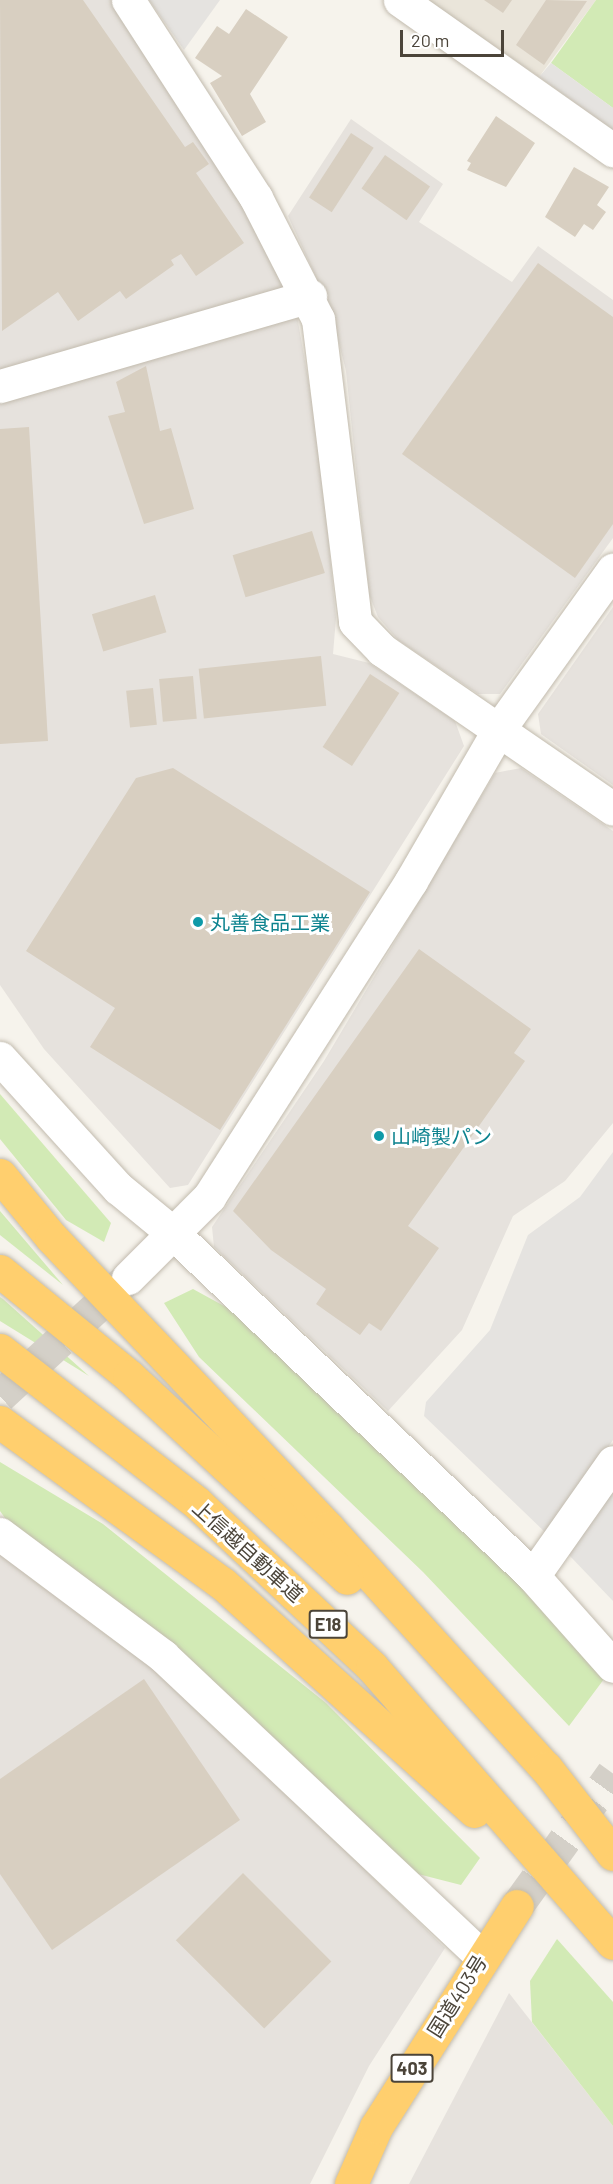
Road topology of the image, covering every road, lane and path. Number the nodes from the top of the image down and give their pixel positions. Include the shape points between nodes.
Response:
1 (128, 0) edge
2 (400, 0) edge
3 (613, 150) edge
4 (310, 296) junction
5 (0, 386) edge
6 (613, 570) edge
7 (499, 729) junction
8 (613, 809) edge
9 (0, 1058) edge
10 (0, 1175) edge
11 (174, 1234) junction
12 (0, 1271) edge
13 (128, 1278) tunnel mouth
14 (0, 1350) edge
15 (0, 1422) edge
16 (613, 1462) edge
17 (0, 1534) edge
18 (533, 1575) junction
19 (613, 1666) edge
20 (613, 1854) edge
21 (613, 1864) edge
22 (517, 1906) tunnel mouth
23 (613, 1943) edge
24 (613, 1954) edge
25 (482, 1957) junction
26 (351, 2184) edge

1 - 4 street via 256,198
2 - 3 street
4 - 5 street
4 - 7 street via 333,405 355,622 382,650
6 - 7 street
7 - 8 street
7 - 11 street via 411,881 209,1197
9 - 11 street via 118,1188
10 - 20 highway via 59,1245 328,1528 546,1768
11 - 13 street
11 - 18 street
12 - 21 highway, E18 via 129,1376 350,1582
14 - 23 highway, 上信越自動車道 / E18 via 197,1503 355,1651
15 - 24 highway via 194,1562 332,1677 441,1779
16 - 18 street
17 - 25 street via 163,1656
18 - 19 street
22 - 25 highway, 国道403号 / 403
25 - 26 highway, 国道403号 / 403 via 376,2127

